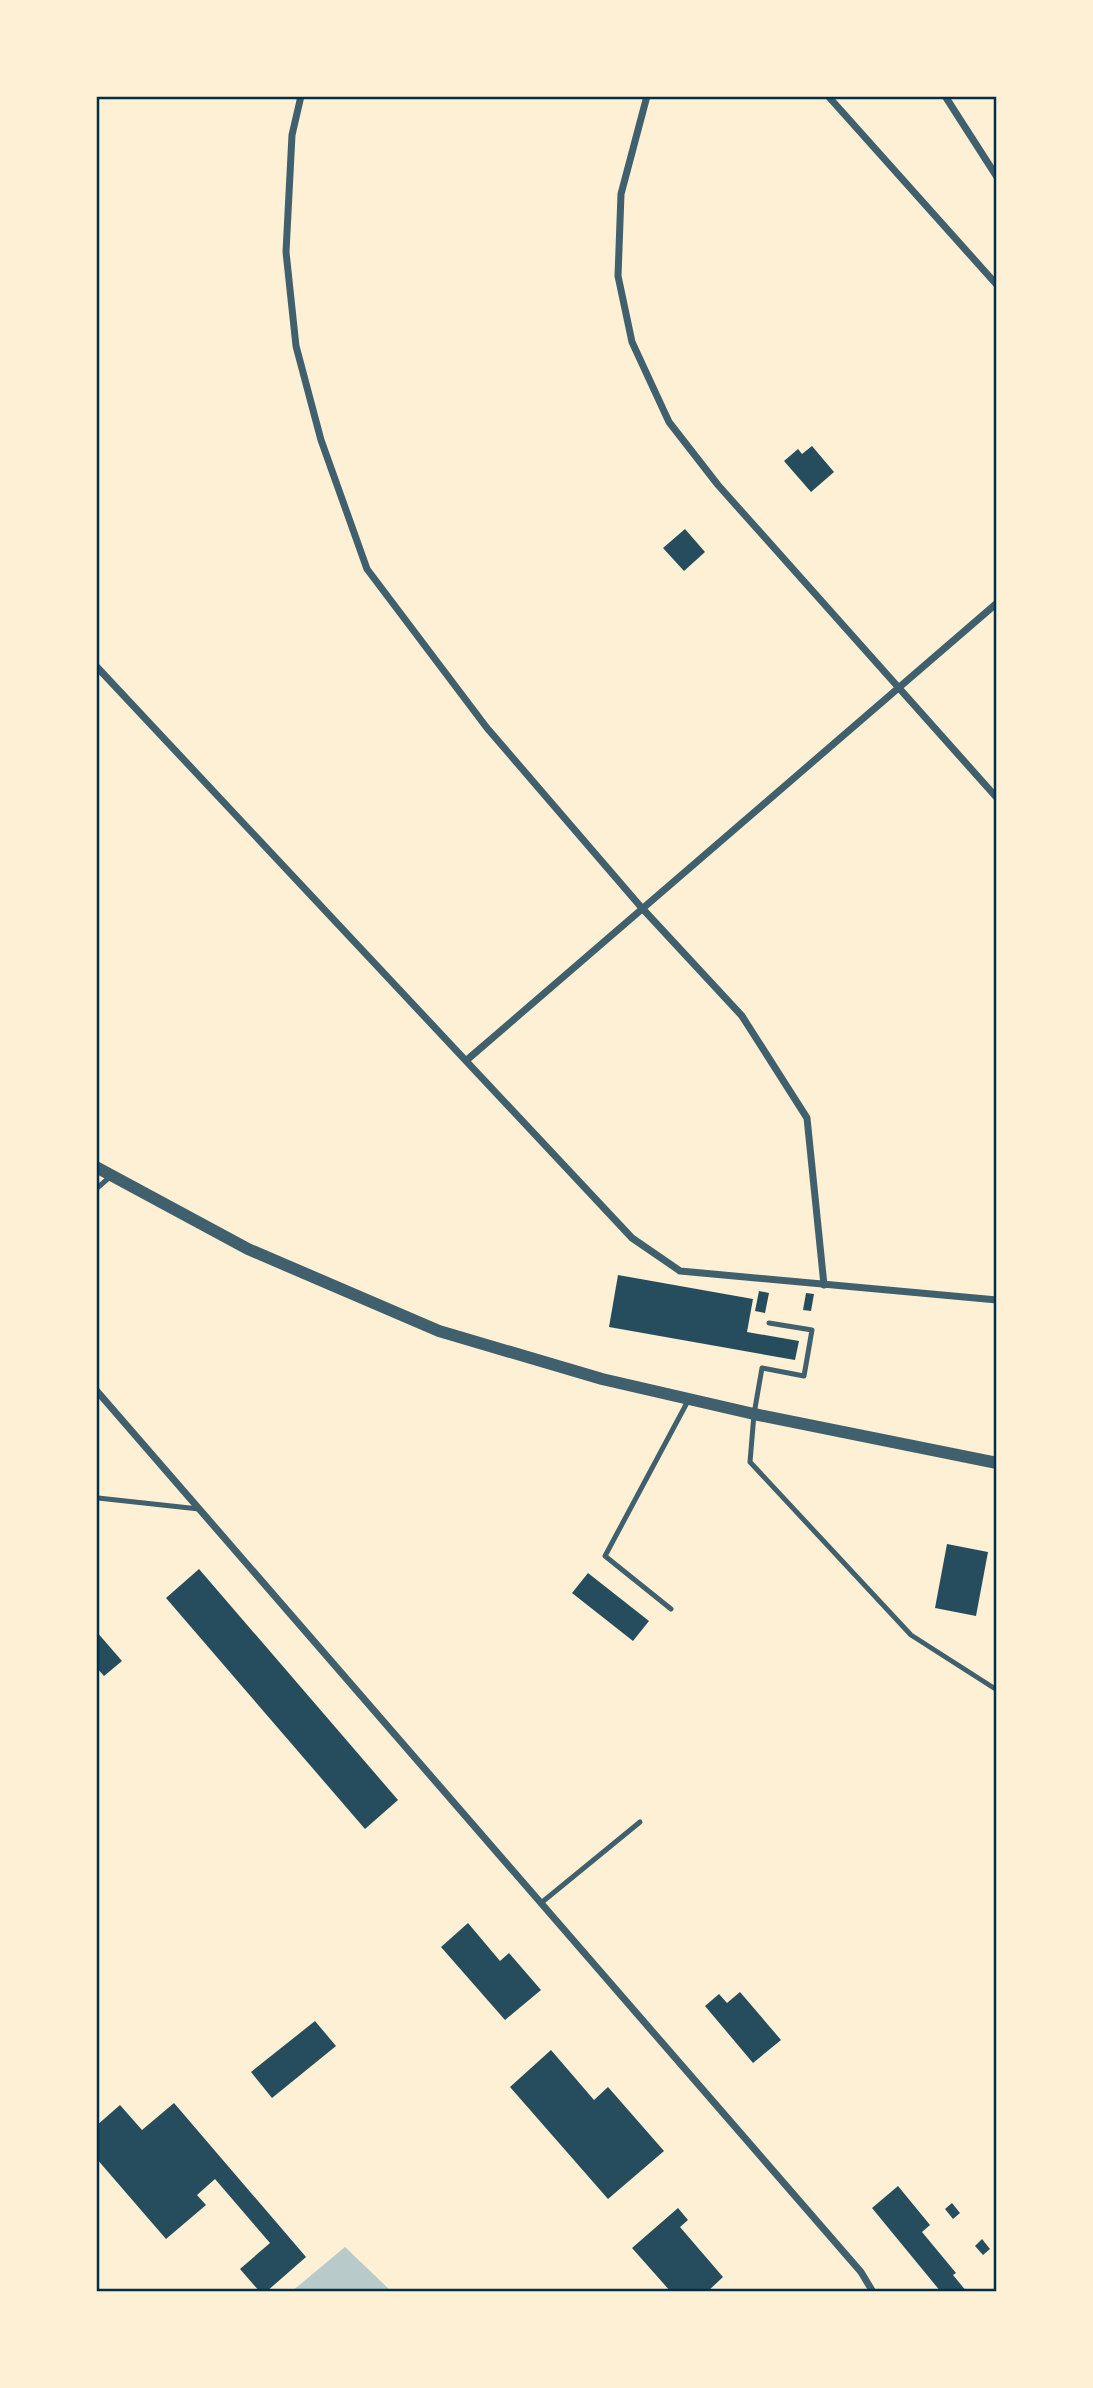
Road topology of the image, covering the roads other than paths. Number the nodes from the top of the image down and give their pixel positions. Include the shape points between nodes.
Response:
1 (301, 96) edge
2 (647, 96) edge
3 (828, 96) edge
4 (945, 96) edge
5 (997, 177) edge
6 (997, 285) edge
7 (997, 603) edge
8 (96, 666) edge
9 (896, 688) junction
10 (997, 798) edge
11 (641, 907) junction
12 (468, 1059) junction
13 (96, 1167) edge
14 (111, 1176) junction
15 (96, 1189) edge
16 (824, 1285) junction
17 (997, 1300) edge
18 (769, 1323) dead end
19 (96, 1390) edge
20 (689, 1399) junction
21 (754, 1414) junction
22 (997, 1462) edge
23 (98, 1498) dead end
24 (200, 1509) junction
25 (671, 1609) dead end
26 (997, 1690) edge
27 (640, 1822) dead end
28 (541, 1903) junction
29 (873, 2292) edge

1 - 11 street via 292,135 286,252 296,346 321,440 367,569 487,727
2 - 9 street via 621,194 618,276 632,342 669,422 718,485
3 - 6 street
4 - 5 street
7 - 9 street
8 - 12 street
9 - 10 street
9 - 11 street
11 - 12 street
11 - 16 street via 742,1016 807,1118
12 - 16 street via 632,1238 680,1271
13 - 14 street
14 - 15 lane
14 - 20 street via 248,1249 439,1331 601,1379
16 - 17 street
18 - 21 lane via 812,1330 804,1376 762,1368
19 - 24 street
20 - 21 street
20 - 25 lane via 605,1556
21 - 22 street
21 - 26 lane via 750,1462 912,1635
23 - 24 lane
24 - 28 street
27 - 28 lane
28 - 29 street via 852,2262

